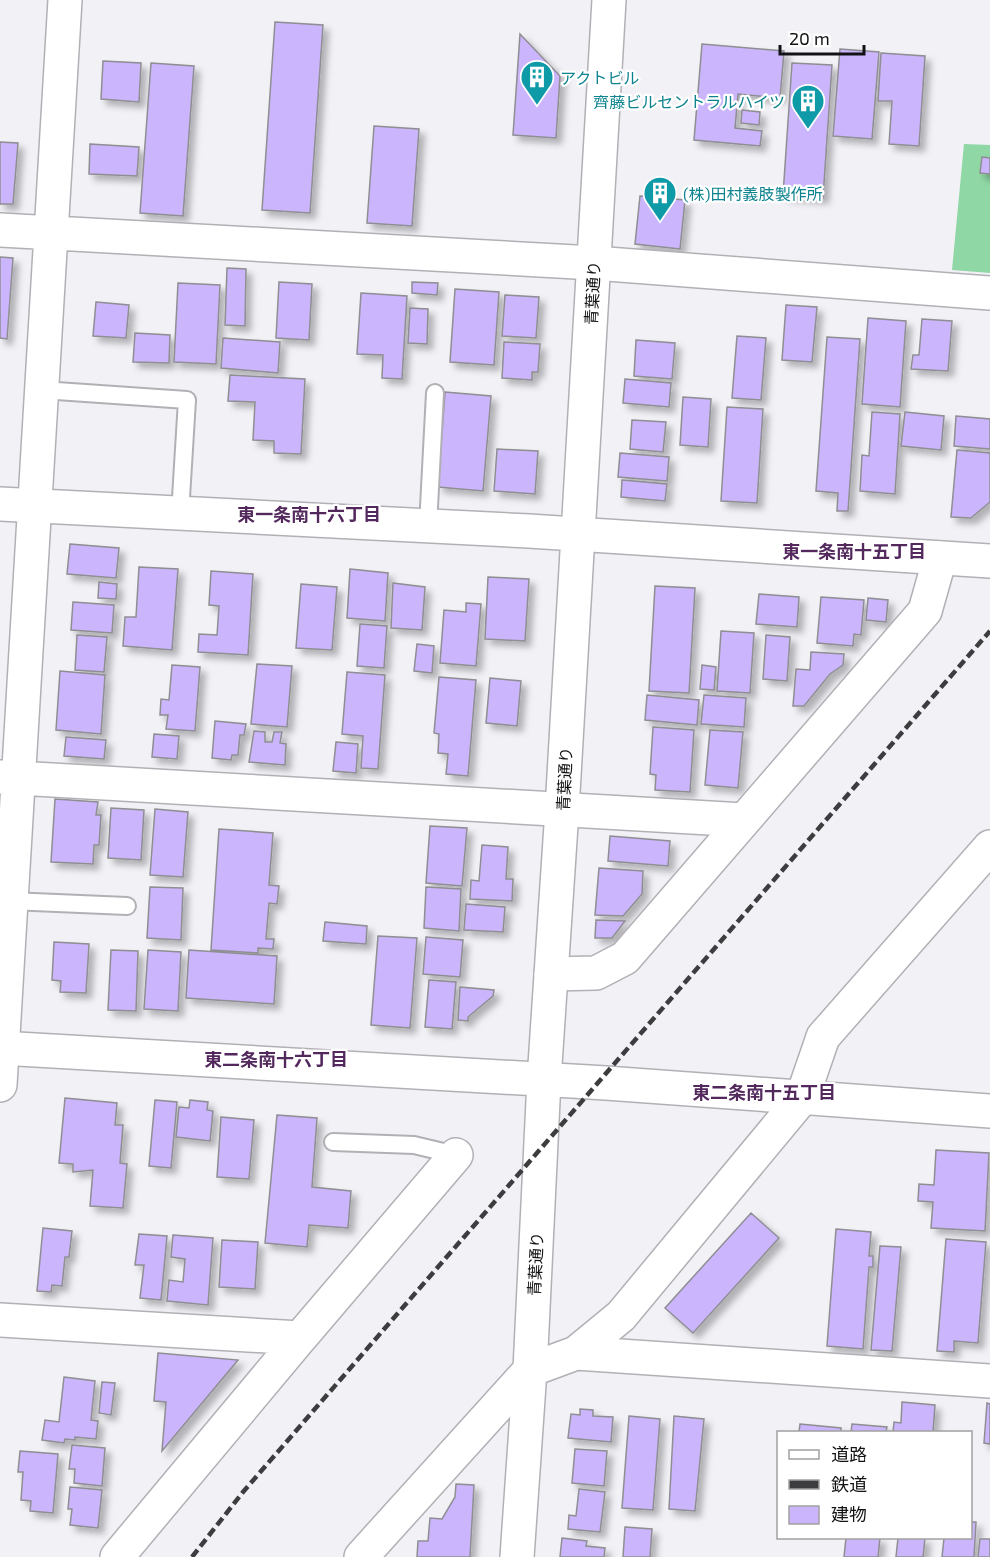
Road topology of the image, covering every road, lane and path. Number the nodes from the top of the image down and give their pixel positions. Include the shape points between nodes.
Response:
1 (65, 0) edge
2 (609, 0) edge
3 (0, 230) edge
4 (53, 233) junction
5 (594, 263) junction
6 (990, 292) edge
7 (42, 390) junction
8 (435, 393) dead end
9 (0, 504) edge
10 (33, 506) junction
11 (180, 514) junction
12 (428, 526) junction
13 (578, 534) junction
14 (940, 558) junction
15 (990, 561) edge
16 (9, 778) edge
17 (562, 810) junction
18 (744, 820) junction
19 (990, 847) edge
20 (10, 902) junction
21 (128, 906) dead end
22 (551, 974) junction
23 (1, 1048) edge
24 (544, 1080) junction
25 (0, 1085) edge
26 (802, 1098) junction
27 (990, 1111) edge
28 (333, 1142) dead end
29 (456, 1155) joint
30 (0, 1320) edge
31 (300, 1338) junction
32 (576, 1353) junction
33 (530, 1371) junction
34 (990, 1381) edge
35 (117, 1557) edge
36 (362, 1557) edge
37 (517, 1557) edge

1 - 4 street
2 - 5 street, 青葉通り
3 - 4 street
4 - 5 street
4 - 7 street
5 - 6 street
5 - 13 street, 青葉通り
7 - 10 street
7 - 11 lane via 187,400
8 - 12 lane
9 - 10 street
10 - 11 street
10 - 16 street
11 - 12 street
12 - 13 street
13 - 14 street
13 - 17 street, 青葉通り
14 - 15 street
14 - 18 street via 925,611
16 - 17 street
16 - 20 street
17 - 18 street
17 - 22 street, 青葉通り
18 - 22 street via 625,958 596,973
19 - 26 street via 823,1038
20 - 21 lane
20 - 23 street
22 - 24 street, 青葉通り
23 - 24 street
23 - 25 street
24 - 26 street
24 - 33 street, 青葉通り
26 - 27 street
26 - 32 street via 621,1316
28 - 29 lane via 414,1145
29 - 31 street
30 - 31 street
31 - 35 street
32 - 33 street
32 - 34 street
33 - 36 street
33 - 37 street, 青葉通り

